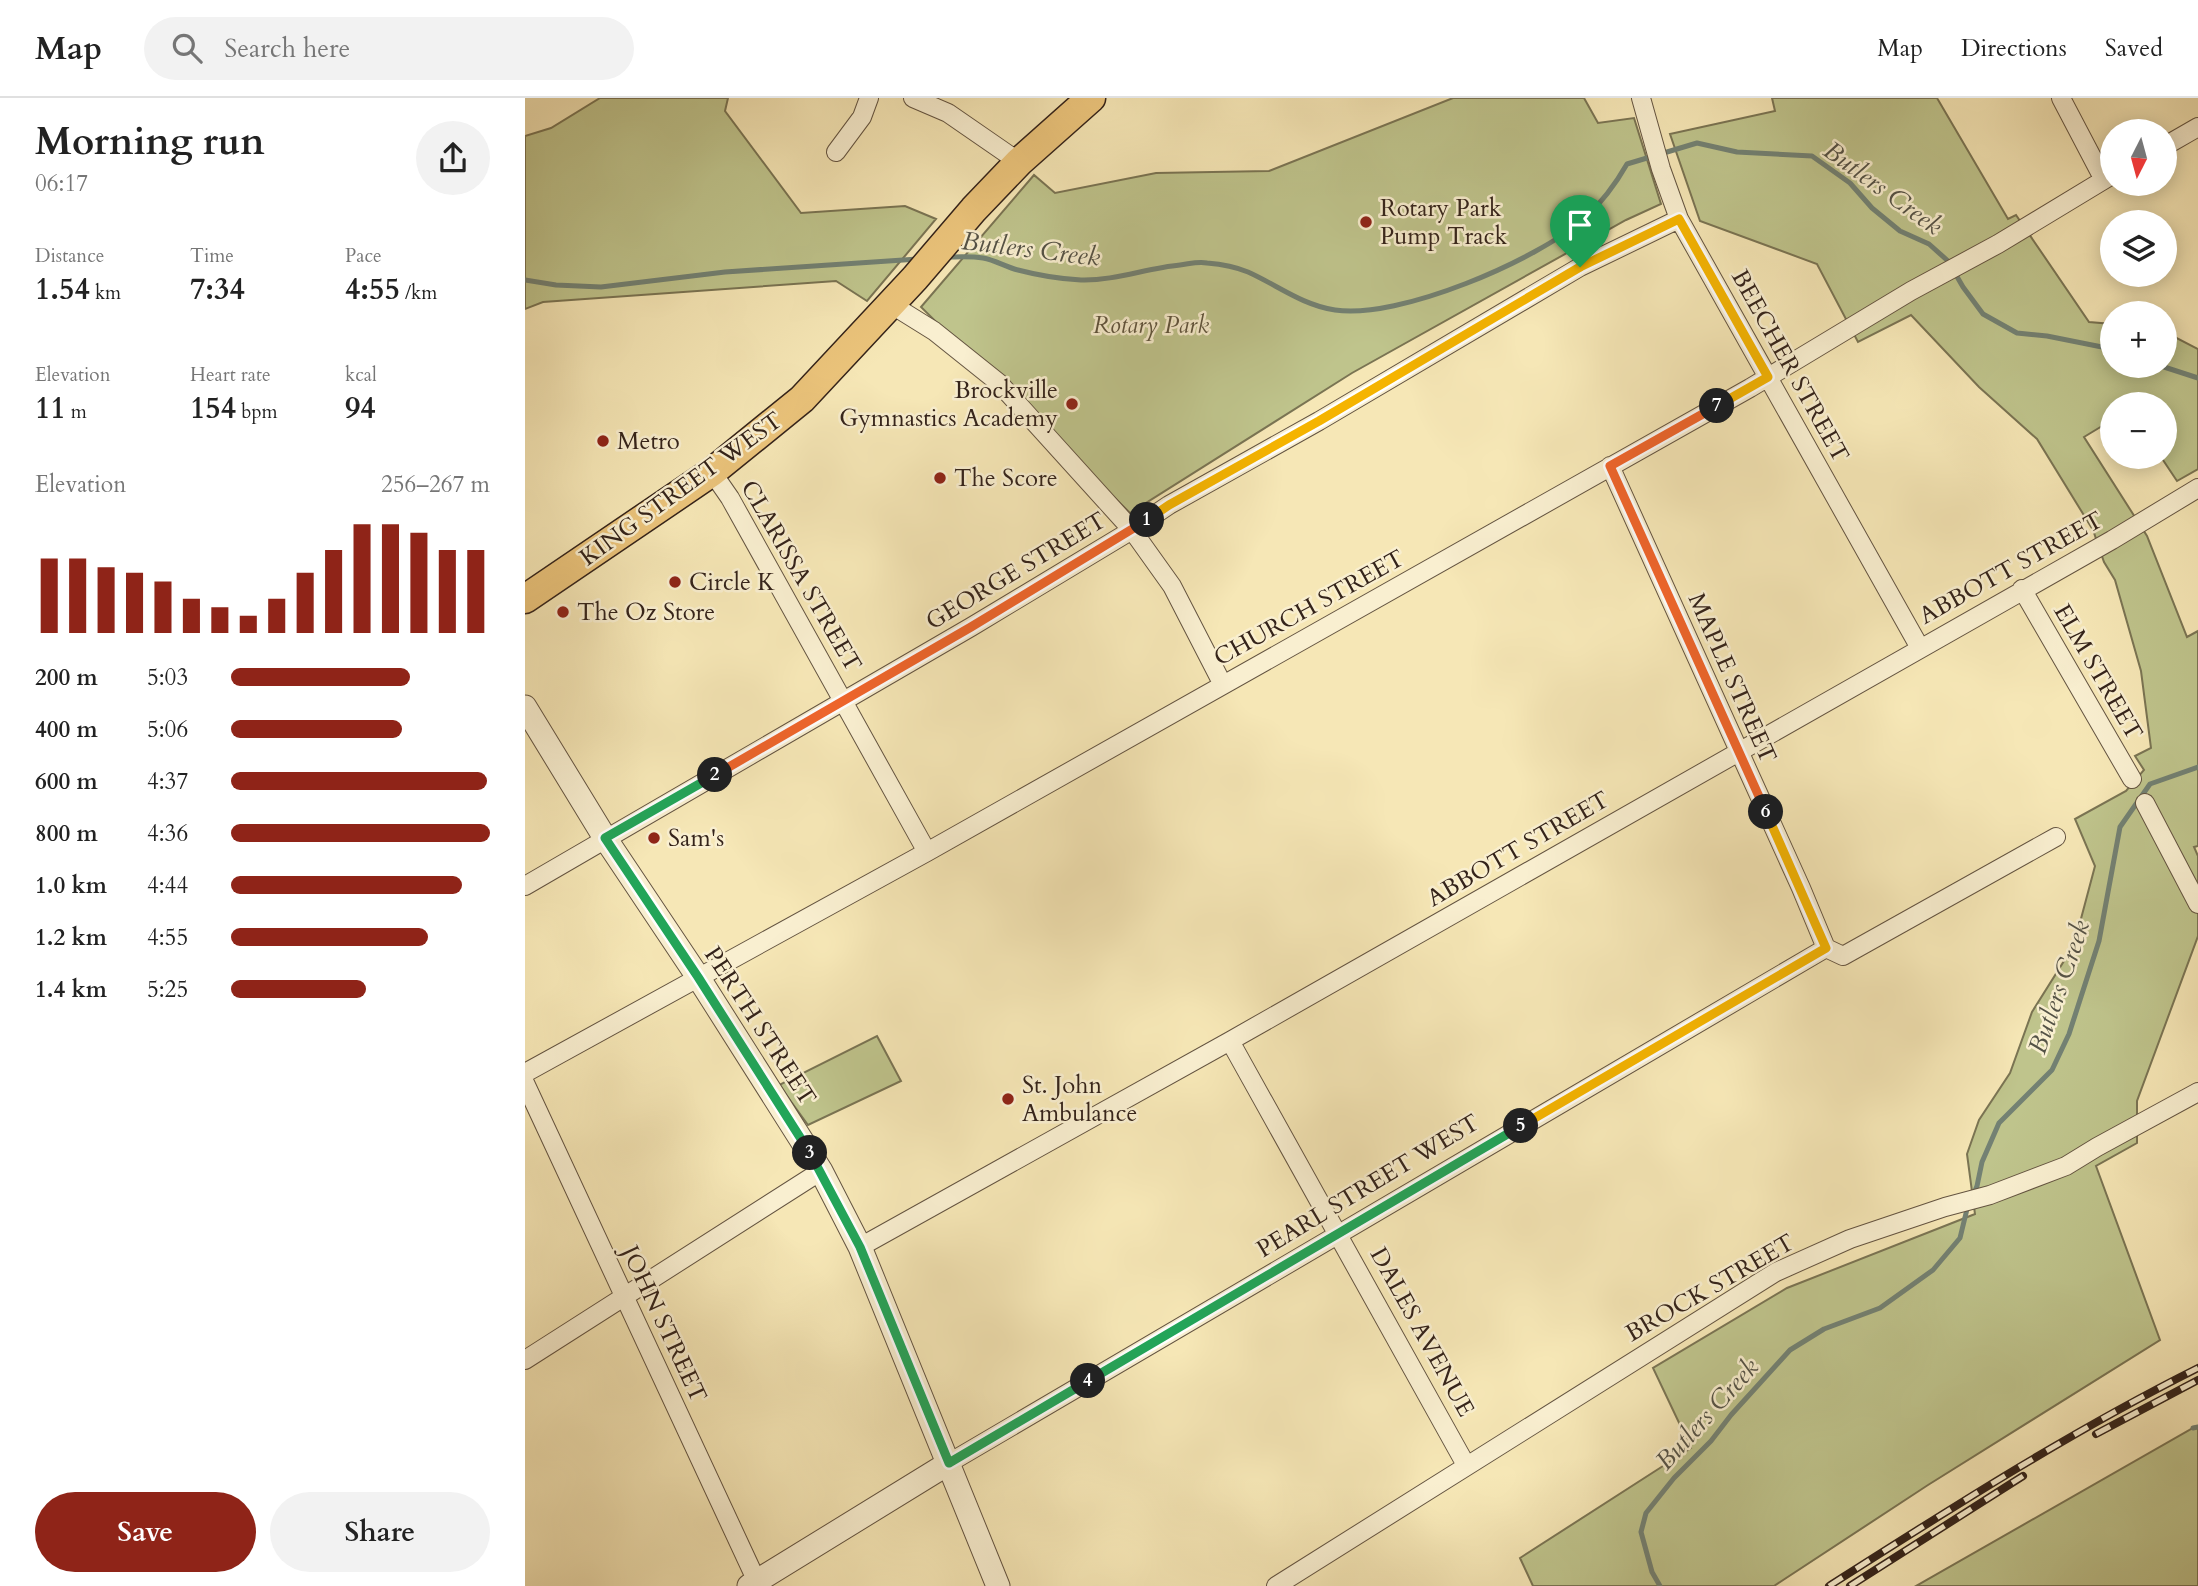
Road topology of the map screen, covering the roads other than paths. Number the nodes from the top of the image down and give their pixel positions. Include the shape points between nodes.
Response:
1 (869, 98) edge
2 (912, 98) edge
3 (1091, 98) edge
4 (1641, 98) edge
5 (2061, 98) edge
6 (2198, 127) edge
7 (2177, 139) edge
8 (836, 152) dead end
9 (1019, 162) junction
10 (2100, 164) edge
11 (2100, 183) edge
12 (1679, 219) junction
13 (890, 303) junction
14 (1768, 377) junction
15 (1610, 466) junction
16 (712, 472) junction
17 (2198, 488) edge
18 (1132, 530) junction
19 (2022, 589) junction
20 (525, 599) edge
21 (1920, 648) junction
22 (1223, 685) junction
23 (843, 700) junction
24 (525, 707) edge
25 (1738, 751) junction
26 (2132, 779) dead end
27 (2145, 803) dead end
28 (2056, 837) dead end
29 (605, 838) junction
30 (927, 852) junction
31 (525, 886) edge
32 (2198, 904) edge
33 (1826, 948) junction
34 (698, 977) junction
35 (1230, 1041) junction
36 (525, 1073) edge
37 (525, 1083) edge
38 (2198, 1093) edge
39 (821, 1171) junction
40 (1337, 1235) junction
41 (860, 1247) junction
42 (625, 1297) junction
43 (525, 1360) edge
44 (949, 1463) junction
45 (1466, 1465) junction
46 (755, 1584) edge
47 (998, 1586) edge
48 (1276, 1586) edge

1 - 8 street via 862,117
2 - 9 street via 948,113
3 - 9 main road, KING STREET WEST
4 - 12 street, BEECHER STREET
5 - 10 street
6 - 7 street
9 - 13 main road, KING STREET WEST
11 - 14 street, CHURCH STREET
12 - 14 street, BEECHER STREET
12 - 18 street, GEORGE STREET via 1580,267
13 - 16 main road, KING STREET WEST via 802,399
13 - 18 street via 999,383
14 - 15 street, CHURCH STREET
14 - 21 street, BEECHER STREET
15 - 22 street, CHURCH STREET
15 - 25 street, MAPLE STREET
16 - 20 main road, KING STREET WEST
16 - 23 street, CLARISSA STREET
17 - 19 street, ABBOTT STREET
18 - 22 street via 1172,586
18 - 23 street, GEORGE STREET
19 - 21 street, ABBOTT STREET
19 - 26 street, ELM STREET
21 - 25 street, ABBOTT STREET
22 - 30 street, CHURCH STREET
23 - 29 street, GEORGE STREET
23 - 30 street, CLARISSA STREET
24 - 29 street, PERTH STREET
25 - 33 street, MAPLE STREET
25 - 35 street, ABBOTT STREET
27 - 32 street
28 - 33 street via 1843,956
29 - 31 street, GEORGE STREET
29 - 34 street, PERTH STREET
30 - 34 street, CHURCH STREET
33 - 40 street, PEARL STREET WEST
34 - 36 street, CHURCH STREET
34 - 39 street, PERTH STREET
35 - 40 street, DALES AVENUE
35 - 41 street, ABBOTT STREET
37 - 42 street, JOHN STREET
38 - 45 street, BROCK STREET via 2066,1166 1850,1239 1776,1272
39 - 41 street, PERTH STREET
39 - 42 street
40 - 44 street, PEARL STREET WEST
40 - 45 street, DALES AVENUE
41 - 44 street, PERTH STREET
42 - 43 street
42 - 46 street, JOHN STREET
44 - 46 street, PEARL STREET WEST
44 - 47 street, PERTH STREET
45 - 48 street, BROCK STREET

